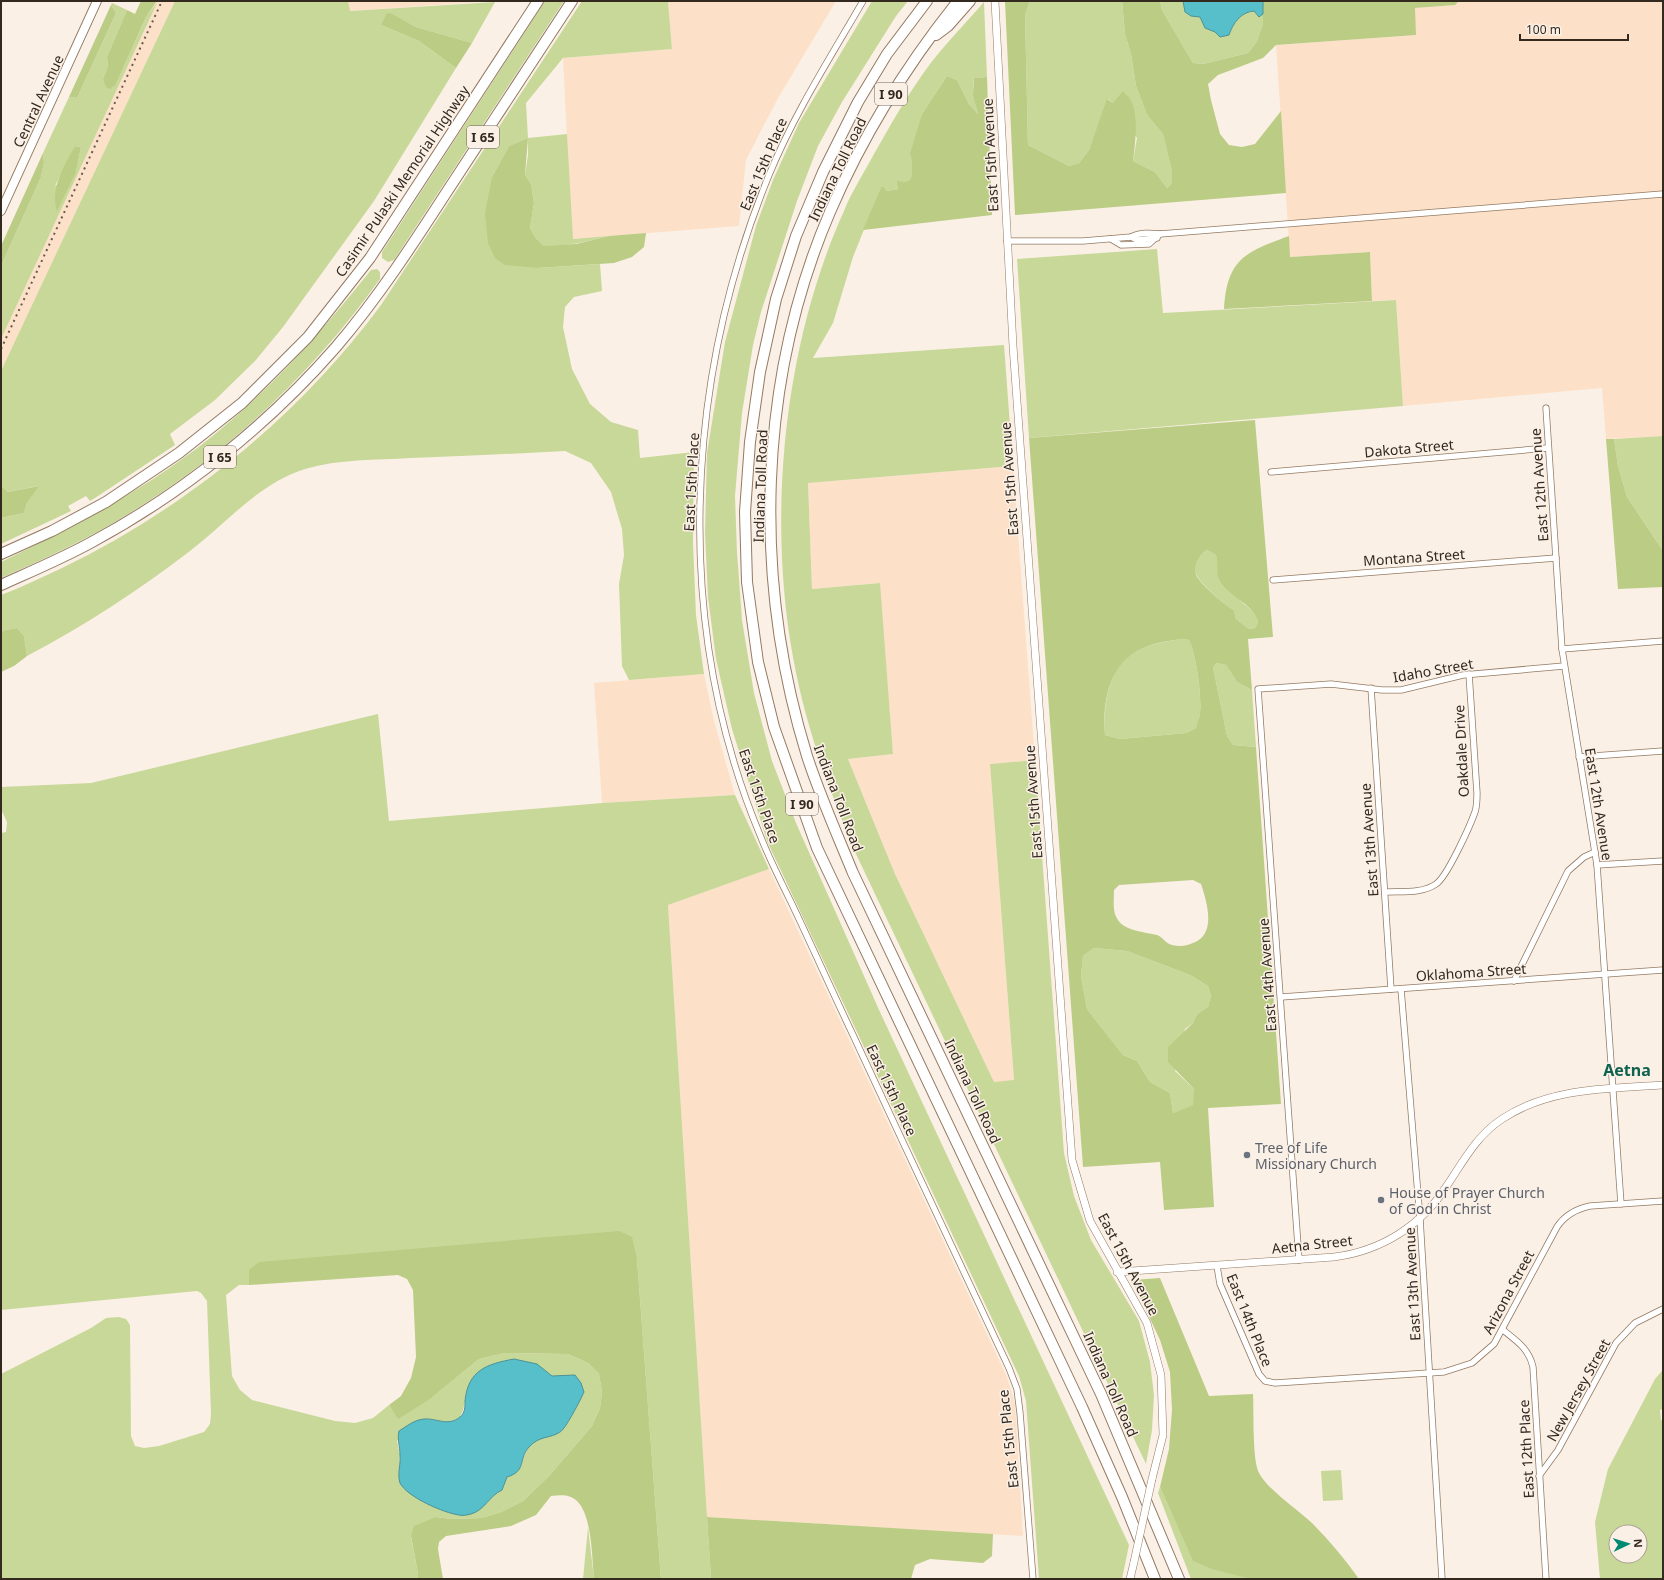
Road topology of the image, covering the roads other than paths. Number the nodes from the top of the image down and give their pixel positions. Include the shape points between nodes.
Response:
1 (97, 1) edge
2 (538, 1) edge
3 (572, 1) edge
4 (863, 1) edge
5 (927, 1) edge
6 (958, 1) edge
7 (970, 1) edge
8 (995, 1) edge
9 (922, 47) junction
10 (1663, 194) edge
11 (1, 211) edge
12 (1159, 236) junction
13 (1111, 239) junction
14 (1007, 241) junction
15 (1546, 408) dead end
16 (1548, 448) junction
17 (1271, 472) dead end
18 (1, 554) edge
19 (1556, 558) junction
20 (1273, 580) dead end
21 (1, 585) edge
22 (1663, 641) edge
23 (1562, 649) junction
24 (1564, 666) junction
25 (1468, 674) junction
26 (1371, 688) junction
27 (1258, 689) joint
28 (1663, 751) edge
29 (1579, 757) junction
30 (1595, 852) junction
31 (1663, 861) edge
32 (1597, 865) junction
33 (1385, 892) junction
34 (1663, 970) edge
35 (1604, 974) junction
36 (1514, 981) junction
37 (1391, 989) junction
38 (1401, 989) junction
39 (1281, 998) junction
40 (1663, 1086) edge
41 (1614, 1089) junction
42 (1663, 1201) edge
43 (1621, 1204) junction
44 (1420, 1219) junction
45 (1299, 1260) junction
46 (1217, 1266) junction
47 (1117, 1272) junction
48 (1663, 1309) edge
49 (1502, 1330) junction
50 (1429, 1373) junction
51 (1265, 1381) joint
52 (1539, 1476) junction
53 (1033, 1579) edge
54 (1130, 1579) edge
55 (1155, 1579) edge
56 (1179, 1579) edge
57 (1442, 1579) edge
58 (1546, 1579) edge

1 - 11 main road, Central Avenue
2 - 18 highway, Casimir Pulaski Memorial Highway / I 65 via 370,258 308,337 242,403 179,454 106,502 52,531
3 - 21 highway, I 65 via 391,276 335,347 297,388 204,470 142,512 92,542
4 - 53 street, East 15th Place via 789,129 750,224 730,287 717,341 702,462 700,527 703,595 713,673 724,727 759,834 1017,1389
5 - 55 highway, Indiana Toll Road / I 90 via 887,54 858,102 823,172 796,236 776,299 760,372 750,442 745,512 747,582 758,662 774,727 817,848 1082,1407
6 - 9 highway, Indiana Toll Road / I 90
7 - 9 highway via 948,26
8 - 14 street, East 15th Avenue
9 - 56 highway, Indiana Toll Road / I 90 via 884,104 829,213 810,265 796,315 782,379 771,485 774,590 782,653 807,756 853,873 1101,1394
10 - 12 street
12 - 13 street via 1138,234
12 - 13 street via 1149,244 1123,246
13 - 14 street
14 - 47 street, East 15th Avenue via 1072,1160 1090,1221
15 - 16 street, East 12th Avenue
16 - 17 street, Dakota Street
16 - 19 street, East 12th Avenue
19 - 20 street, Montana Street
19 - 23 street, East 12th Avenue
22 - 23 street
23 - 24 street, East 12th Avenue
24 - 25 street, Idaho Street
24 - 29 street, East 12th Avenue
25 - 26 street, Idaho Street via 1401,690
25 - 33 street, Oakdale Drive via 1477,794 1475,811 1446,872 1436,884 1423,890
26 - 27 street, Idaho Street via 1331,684
26 - 33 street, East 13th Avenue
27 - 39 street, East 14th Avenue
28 - 29 street
29 - 30 street, East 12th Avenue
30 - 32 street, East 12th Avenue
30 - 36 street via 1584,857 1568,872
31 - 32 street
32 - 35 street, East 12th Avenue
33 - 37 street, East 13th Avenue
34 - 35 street, Oklahoma Street
35 - 36 street, Oklahoma Street
35 - 41 street, East 12th Avenue
36 - 38 street, Oklahoma Street
37 - 38 street, Oklahoma Street
37 - 39 street, Oklahoma Street
38 - 44 street, East 13th Avenue
39 - 45 street, East 14th Avenue
40 - 41 street, Aetna Street
41 - 43 street, East 12th Avenue
41 - 44 street, Aetna Street via 1555,1096 1527,1106 1500,1120 1476,1143 1445,1189
42 - 43 street, Arizona Street
43 - 49 street, Arizona Street via 1579,1208 1564,1217
44 - 45 street, Aetna Street via 1403,1233 1367,1249 1342,1256
44 - 50 street, East 13th Avenue
45 - 46 street, Aetna Street
46 - 47 street, Aetna Street
46 - 51 street, East 14th Place via 1220,1284 1259,1374
47 - 54 street, East 15th Avenue, bridge via 1147,1323 1161,1374 1163,1435
48 - 52 street, New Jersey Street via 1635,1323 1616,1343 1549,1466
49 - 50 street, Arizona Street via 1490,1349 1472,1363 1455,1370
49 - 52 street, East 12th Place via 1524,1348 1531,1359
50 - 51 street, Arizona Street via 1274,1383
50 - 57 street, East 13th Avenue
52 - 58 street, East 12th Place

